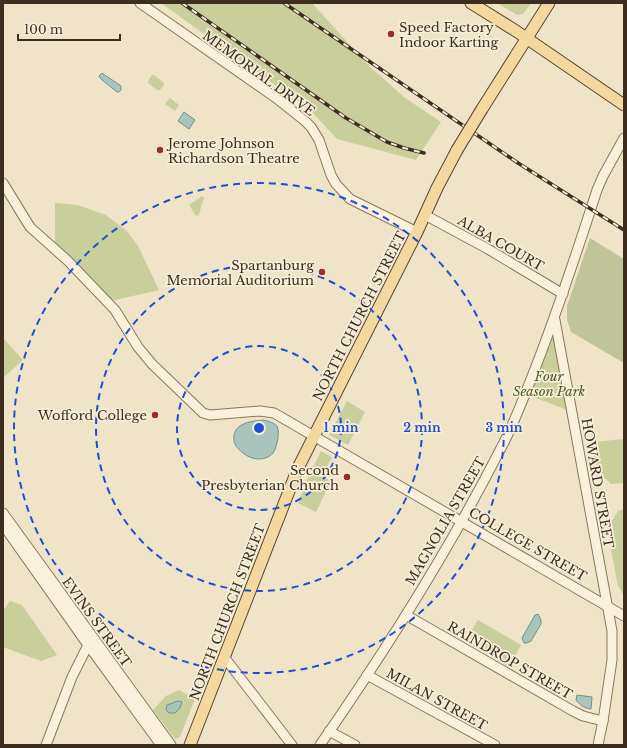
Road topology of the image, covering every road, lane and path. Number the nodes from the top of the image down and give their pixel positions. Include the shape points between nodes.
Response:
1 (140, 3) edge
2 (471, 3) edge
3 (549, 3) edge
4 (526, 37) junction
5 (624, 105) edge
6 (624, 138) edge
7 (3, 183) edge
8 (425, 215) junction
9 (417, 232) junction
10 (563, 294) junction
11 (555, 320) junction
12 (313, 437) junction
13 (3, 513) edge
14 (462, 521) junction
15 (3, 525) edge
16 (608, 607) junction
17 (406, 615) junction
18 (624, 616) edge
19 (91, 642) junction
20 (225, 658) junction
21 (367, 675) junction
22 (604, 721) junction
23 (330, 731) junction
24 (46, 745) edge
25 (161, 745) edge
26 (171, 745) edge
27 (190, 745) edge
28 (292, 745) edge
29 (320, 745) edge
30 (355, 745) edge
31 (495, 745) edge
32 (598, 745) edge

1 - 9 street, MEMORIAL DRIVE via 305,121 319,140 336,184 350,199
2 - 4 main road
3 - 4 main road, NORTH CHURCH STREET
4 - 5 main road
4 - 8 main road, NORTH CHURCH STREET, bridge via 457,150
6 - 10 street, MAGNOLIA STREET via 597,190
7 - 12 street, COLLEGE STREET via 30,227 68,261 115,310 152,364 200,410 210,415 269,412
8 - 9 main road, NORTH CHURCH STREET
8 - 10 street, ALBA COURT
9 - 12 main road, NORTH CHURCH STREET
10 - 11 street, MAGNOLIA STREET
11 - 14 street, MAGNOLIA STREET via 517,414
11 - 16 street, HOWARD STREET
12 - 14 street, COLLEGE STREET
12 - 20 main road, NORTH CHURCH STREET via 291,485
13 - 19 street, EVINS STREET
14 - 16 street, COLLEGE STREET
14 - 17 street, MAGNOLIA STREET
15 - 19 street, EVINS STREET
16 - 18 street, COLLEGE STREET
16 - 22 street, HOWARD STREET via 613,650
17 - 21 street, MAGNOLIA STREET
17 - 22 street, RAINDROP STREET via 572,711
19 - 24 street via 72,677
19 - 25 street, EVINS STREET
19 - 26 street, EVINS STREET
20 - 27 main road, NORTH CHURCH STREET
20 - 28 street
21 - 23 street, MAGNOLIA STREET
21 - 31 street, MILAN STREET
22 - 32 street, HOWARD STREET
23 - 29 street, MAGNOLIA STREET
23 - 30 street

